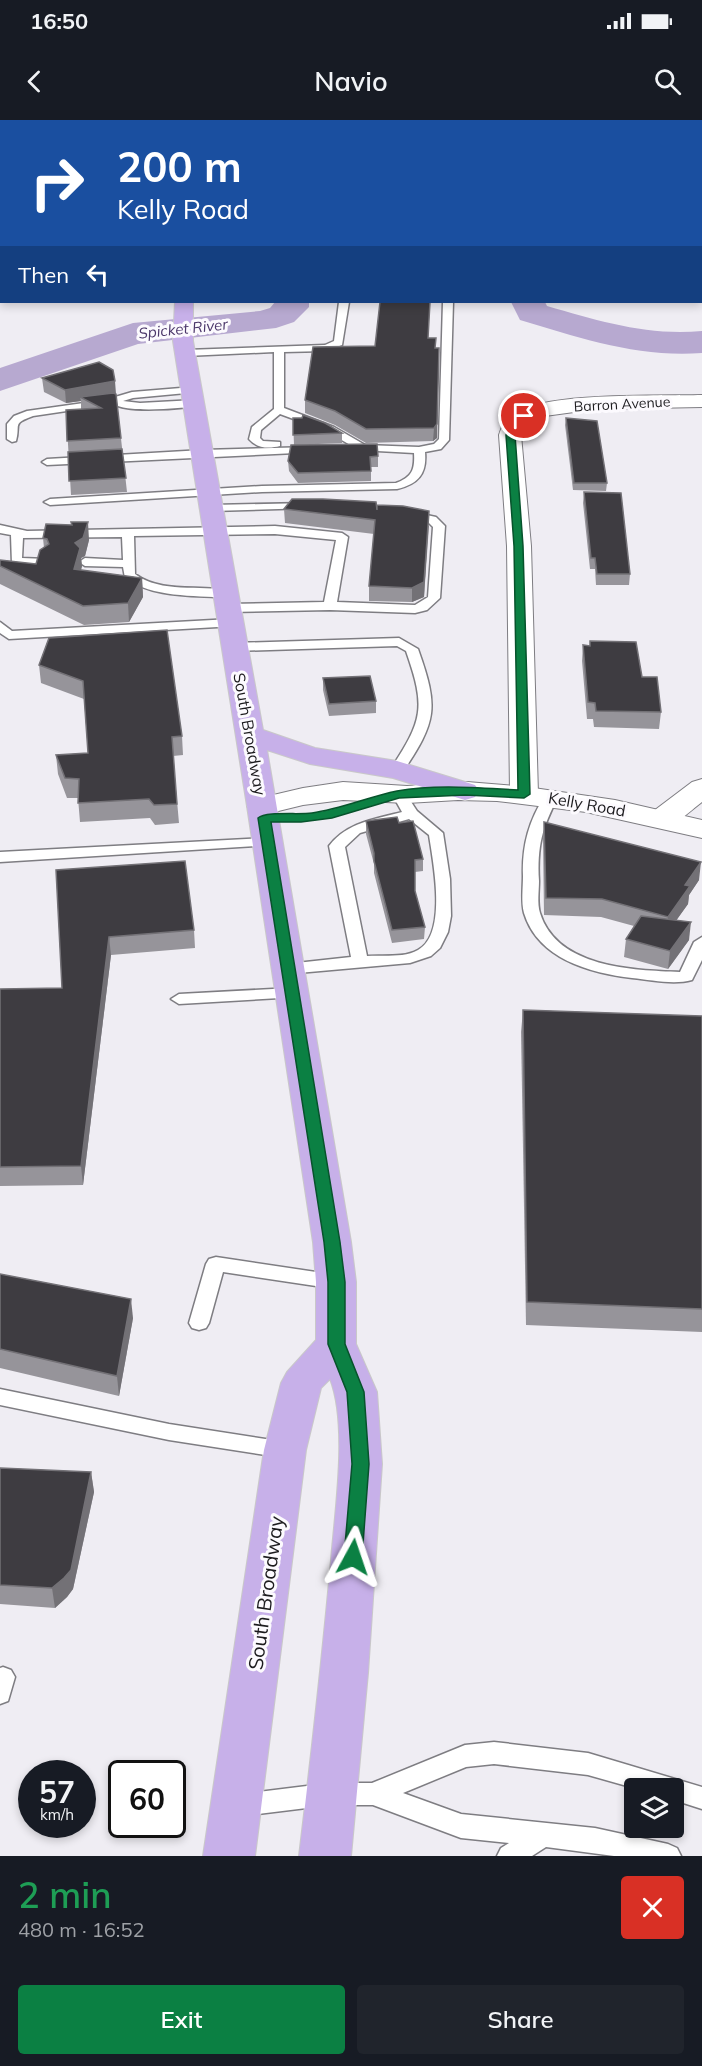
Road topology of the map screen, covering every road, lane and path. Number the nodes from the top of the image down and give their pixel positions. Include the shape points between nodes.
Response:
1 (184, 303) edge
2 (344, 303) edge
3 (448, 303) edge
4 (183, 339) junction
5 (279, 349) junction
6 (194, 397) junction
7 (702, 401) edge
8 (279, 410) junction
9 (12, 439) dead end
10 (338, 446) junction
11 (419, 450) junction
12 (203, 453) junction
13 (47, 462) dead end
14 (50, 502) dead end
15 (323, 507) edge
16 (212, 511) junction
17 (400, 513) edge
18 (0, 529) edge
19 (128, 533) junction
20 (17, 534) junction
21 (43, 562) edge
22 (85, 562) edge
23 (129, 564) junction
24 (330, 606) junction
25 (230, 618) junction
26 (0, 626) edge
27 (250, 735) junction
28 (702, 788) edge
29 (402, 793) junction
30 (537, 796) junction
31 (661, 819) junction
32 (265, 822) junction
33 (702, 829) edge
34 (0, 857) edge
35 (702, 942) edge
36 (360, 961) junction
37 (694, 977) edge
38 (289, 981) junction
39 (179, 999) dead end
40 (336, 1282) junction
41 (200, 1323) dead end
42 (336, 1344) junction
43 (0, 1397) edge
44 (285, 1450) junction
45 (638, 1778) edge
46 (684, 1792) edge
47 (352, 1794) junction
48 (702, 1798) edge
49 (235, 1806) junction
50 (544, 1834) junction
51 (230, 1856) edge
52 (325, 1856) edge
53 (510, 1856) edge
54 (668, 1856) edge

1 - 4 main road, South Broadway
2 - 5 lane via 339,343 326,348
3 - 11 lane via 444,440 437,447
4 - 5 lane
4 - 6 main road, South Broadway
5 - 8 lane
6 - 9 lane via 140,406 106,403 31,413 11,426
6 - 12 main road, South Broadway
7 - 30 street, Barron Avenue via 596,403 542,410 513,425 510,435
8 - 10 lane via 330,429
8 - 10 lane via 256,429 255,442
10 - 11 lane
10 - 12 lane
11 - 16 lane via 422,466 406,484 262,489
12 - 13 lane
12 - 16 main road, South Broadway
14 - 16 lane
15 - 16 lane via 262,506
16 - 19 lane
16 - 24 lane via 275,530 343,532
16 - 25 main road, South Broadway
17 - 24 lane via 432,519 439,526 434,598 415,609
18 - 20 lane
19 - 20 lane
19 - 23 lane
20 - 21 lane via 16,561
22 - 23 lane
23 - 25 lane via 129,575 142,584
24 - 25 lane
25 - 26 lane via 9,635
25 - 27 main road, South Broadway
25 - 29 lane via 399,642 412,650 425,687 427,717
27 - 29 main road
27 - 32 main road, South Broadway
28 - 31 street
29 - 30 street, Kelly Road via 465,791
29 - 32 street, Kelly Road via 332,814
29 - 36 lane via 337,846
29 - 36 lane via 436,833 444,888 440,936 424,954
30 - 31 street, Kelly Road
30 - 37 lane via 541,827 530,846 532,914 540,931 555,948 613,971
31 - 33 street, Kelly Road
32 - 34 lane
32 - 38 main road, South Broadway
35 - 37 lane
36 - 38 lane
38 - 39 lane
38 - 40 main road, South Broadway
40 - 41 lane via 216,1264
40 - 42 main road, South Broadway
42 - 44 main road, South Broadway via 302,1383
42 - 47 main road, South Broadway via 356,1392 361,1464
43 - 44 lane via 169,1432
44 - 49 main road, South Broadway
45 - 47 lane via 588,1764 494,1753 465,1756
46 - 48 lane
47 - 49 lane
47 - 50 lane via 461,1826
47 - 52 main road, South Broadway
49 - 51 main road, South Broadway
50 - 53 lane
50 - 54 lane via 595,1840

